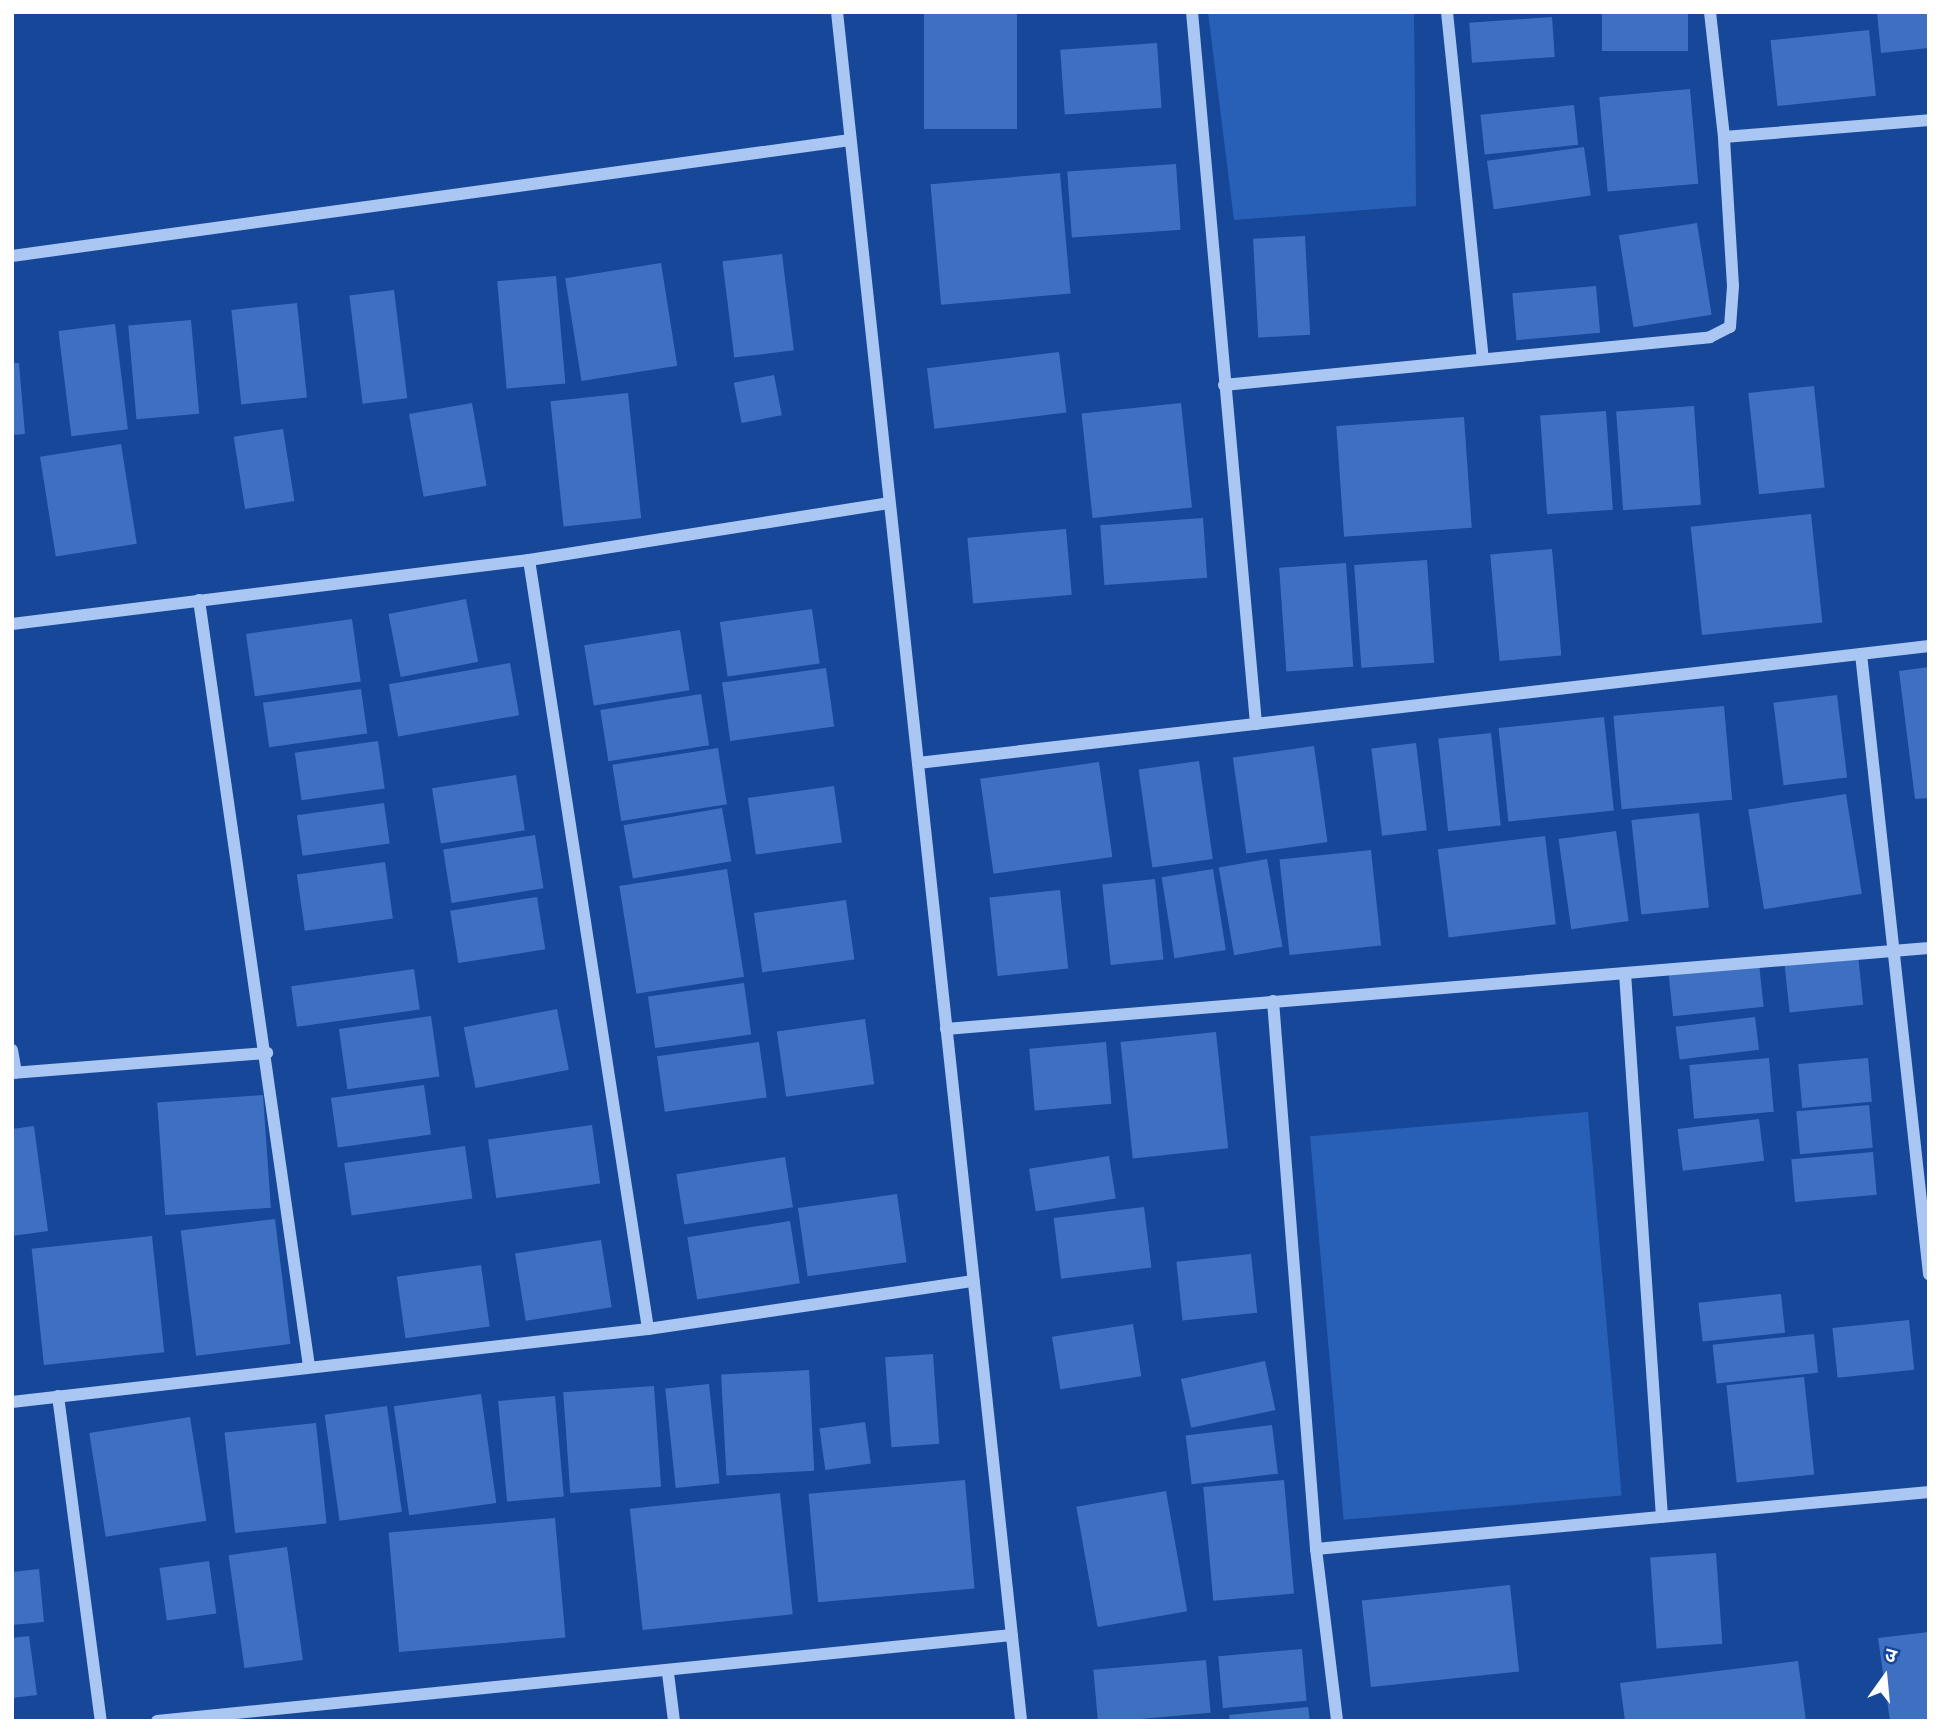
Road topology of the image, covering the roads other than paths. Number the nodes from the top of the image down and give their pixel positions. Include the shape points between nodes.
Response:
1 (836, 12) edge
2 (1192, 12) edge
3 (1447, 12) edge
4 (1710, 12) edge
5 (1929, 120) edge
6 (1724, 137) junction
7 (850, 140) junction
8 (12, 256) edge
9 (1483, 358) junction
10 (1224, 385) junction
11 (889, 503) junction
12 (529, 560) junction
13 (199, 600) junction
14 (12, 624) edge
15 (1929, 646) edge
16 (1861, 654) junction
17 (1256, 724) junction
18 (918, 763) junction
19 (1929, 948) edge
20 (1894, 951) junction
21 (1625, 973) junction
22 (1273, 1001) junction
23 (946, 1029) junction
24 (12, 1050) edge
25 (267, 1053) junction
26 (14, 1073) edge
27 (1929, 1274) edge
28 (973, 1281) junction
29 (648, 1329) junction
30 (309, 1366) junction
31 (58, 1396) junction
32 (12, 1402) edge
33 (1929, 1492) edge
34 (1662, 1517) junction
35 (1317, 1549) junction
36 (1012, 1635) junction
37 (668, 1673) junction
38 (101, 1721) edge
39 (158, 1721) edge
40 (674, 1721) edge
41 (1021, 1721) edge
42 (1337, 1721) edge

1 - 7 street
2 - 10 street
3 - 9 street
4 - 6 street
5 - 6 street
6 - 9 street via 1733,286 1730,327 1710,337
7 - 8 street
7 - 11 street
9 - 10 street
10 - 17 street
11 - 12 street
11 - 18 street
12 - 13 street
12 - 29 street
13 - 14 street
13 - 25 street
15 - 16 street
16 - 17 street
16 - 20 street
17 - 18 street
18 - 23 street
19 - 20 street
20 - 21 street
20 - 27 street
21 - 22 street
21 - 34 street
22 - 23 street
22 - 35 street
23 - 28 street
24 - 26 street
25 - 26 street
25 - 30 street
28 - 29 street
28 - 36 street
29 - 30 street
30 - 31 street
31 - 32 street
31 - 38 street
33 - 34 street
34 - 35 street
35 - 42 street
36 - 37 street
36 - 41 street
37 - 39 street
37 - 40 street

